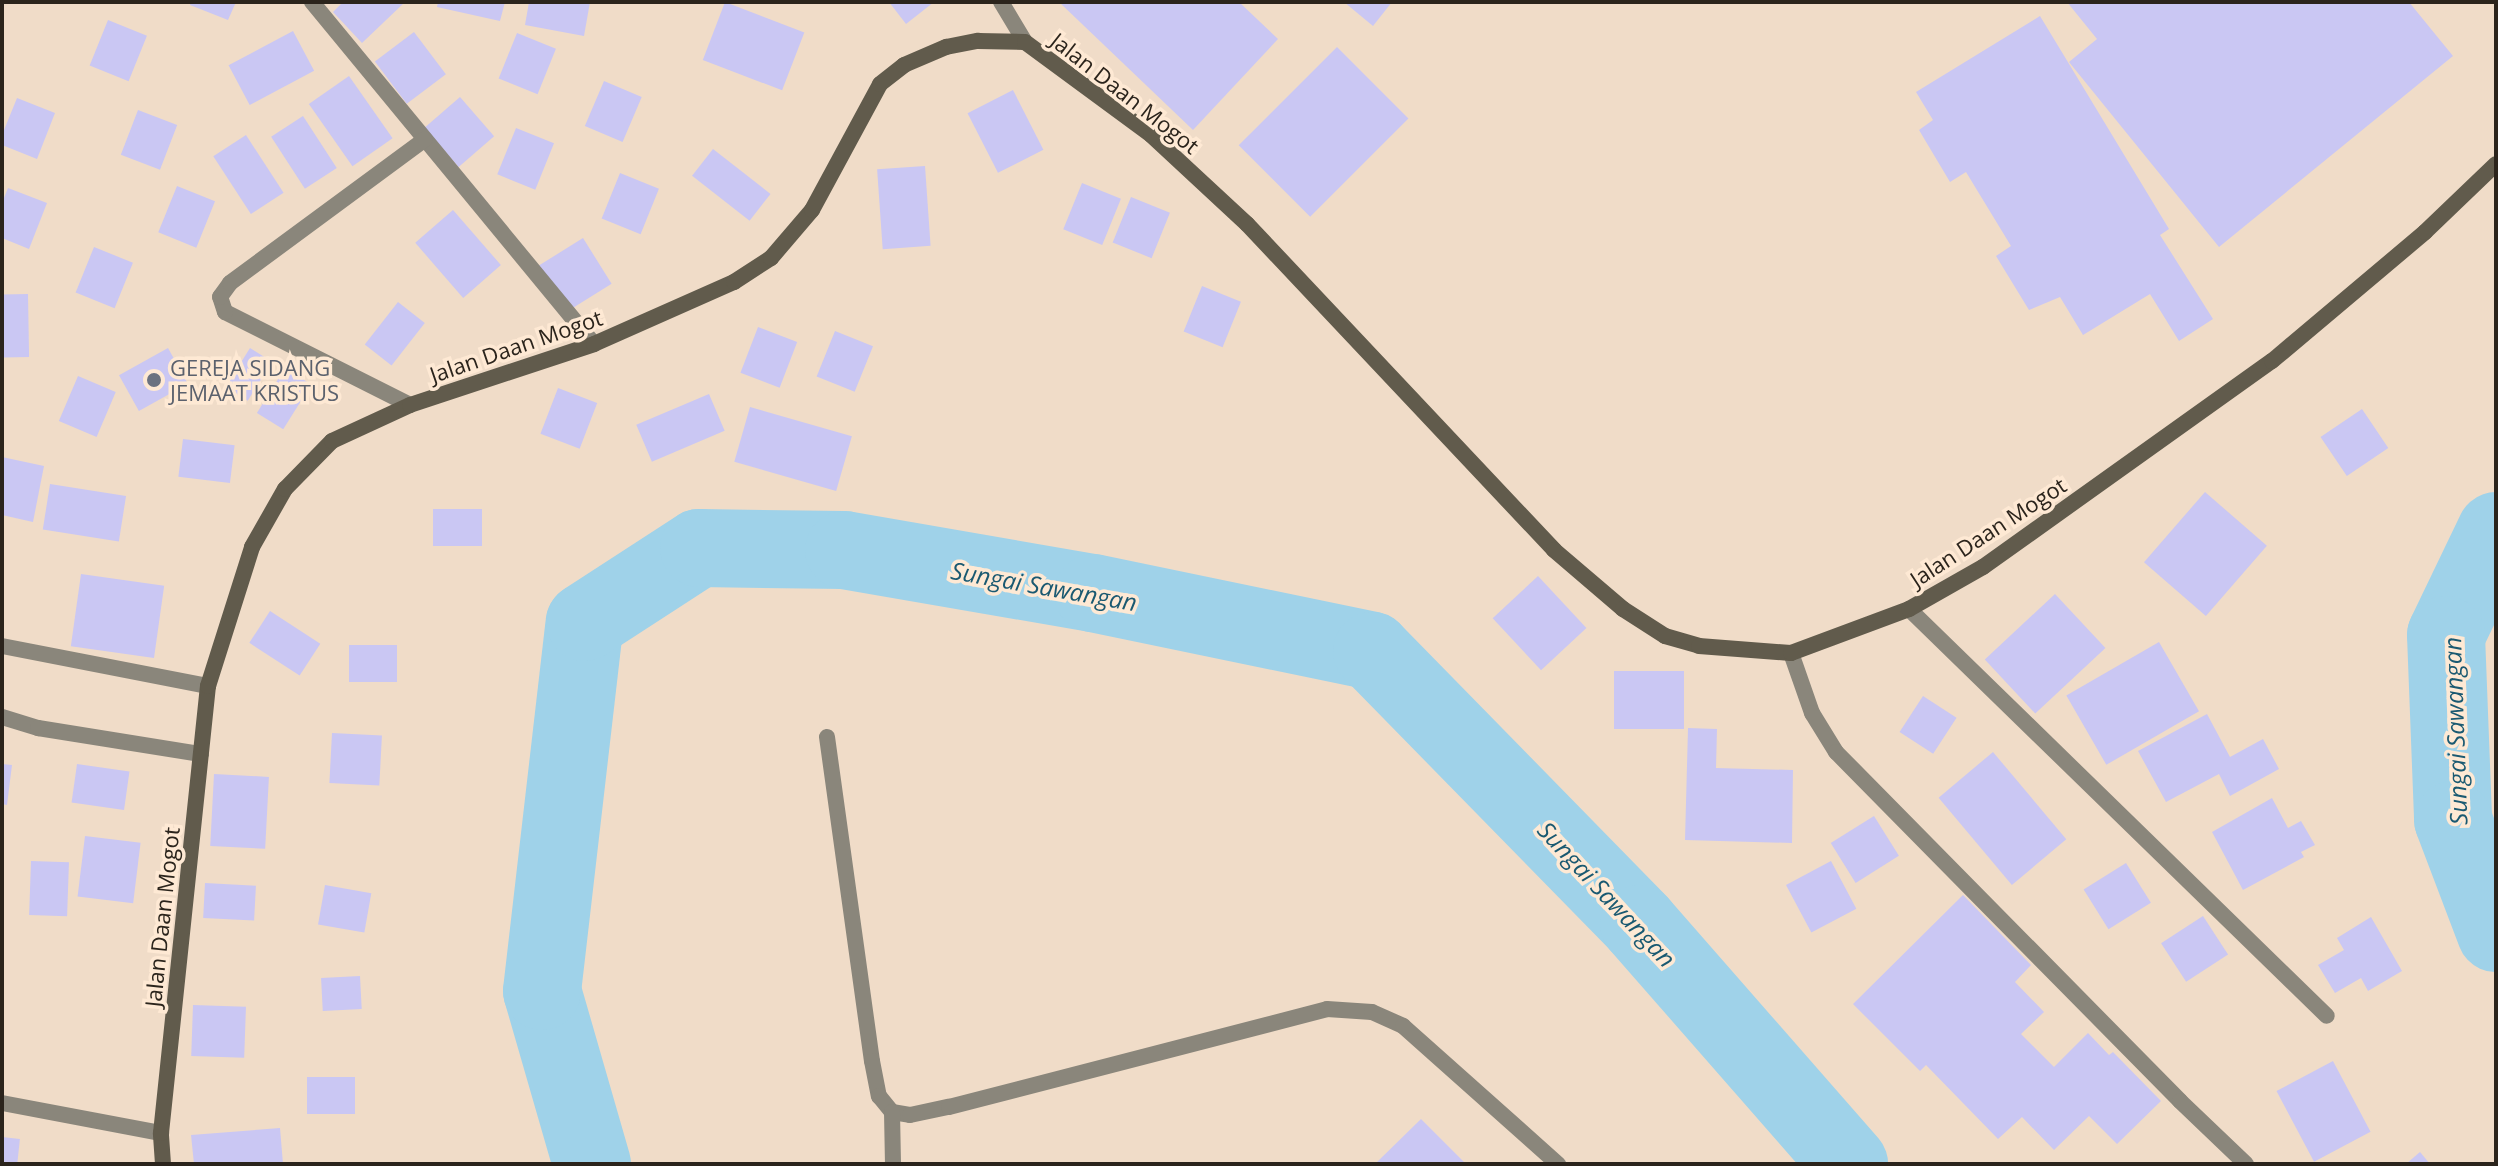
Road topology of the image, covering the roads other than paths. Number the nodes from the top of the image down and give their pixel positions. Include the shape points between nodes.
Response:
1 (312, 2) edge
2 (1001, 2) edge
3 (1025, 42) junction
4 (425, 139) junction
5 (2496, 164) edge
6 (594, 344) junction
7 (410, 405) junction
8 (1909, 609) junction
9 (2, 646) edge
10 (1791, 653) junction
11 (208, 686) junction
12 (2, 717) edge
13 (827, 737) dead end
14 (201, 754) junction
15 (2327, 1016) dead end
16 (2, 1103) edge
17 (892, 1112) junction
18 (161, 1133) junction
19 (163, 1164) edge
20 (893, 1164) edge
21 (1558, 1164) edge
22 (2246, 1164) edge

1 - 4 street
2 - 3 street
3 - 6 main road, Jalan Daan Mogot via 967,43 904,65 880,84 812,210 771,258 734,282
3 - 10 main road, Jalan Daan Mogot via 1151,135 1247,224 1554,550 1623,609 1665,636 1699,646
4 - 6 street
4 - 7 street via 230,283 220,297 225,312
5 - 8 main road, Jalan Daan Mogot via 2425,232 2272,361 1983,567
6 - 7 main road, Jalan Daan Mogot
7 - 11 main road, Jalan Daan Mogot via 332,441 285,489 252,547
8 - 10 main road, Jalan Daan Mogot
8 - 15 street
9 - 11 street
10 - 22 street via 1812,713 1836,752
11 - 14 main road, Jalan Daan Mogot
12 - 14 street via 38,728
13 - 17 street via 872,1061 879,1096
14 - 18 main road, Jalan Daan Mogot
16 - 18 street
17 - 20 street
17 - 21 street via 910,1115 949,1107 1327,1009 1372,1012 1403,1026
18 - 19 main road, Jalan Daan Mogot

